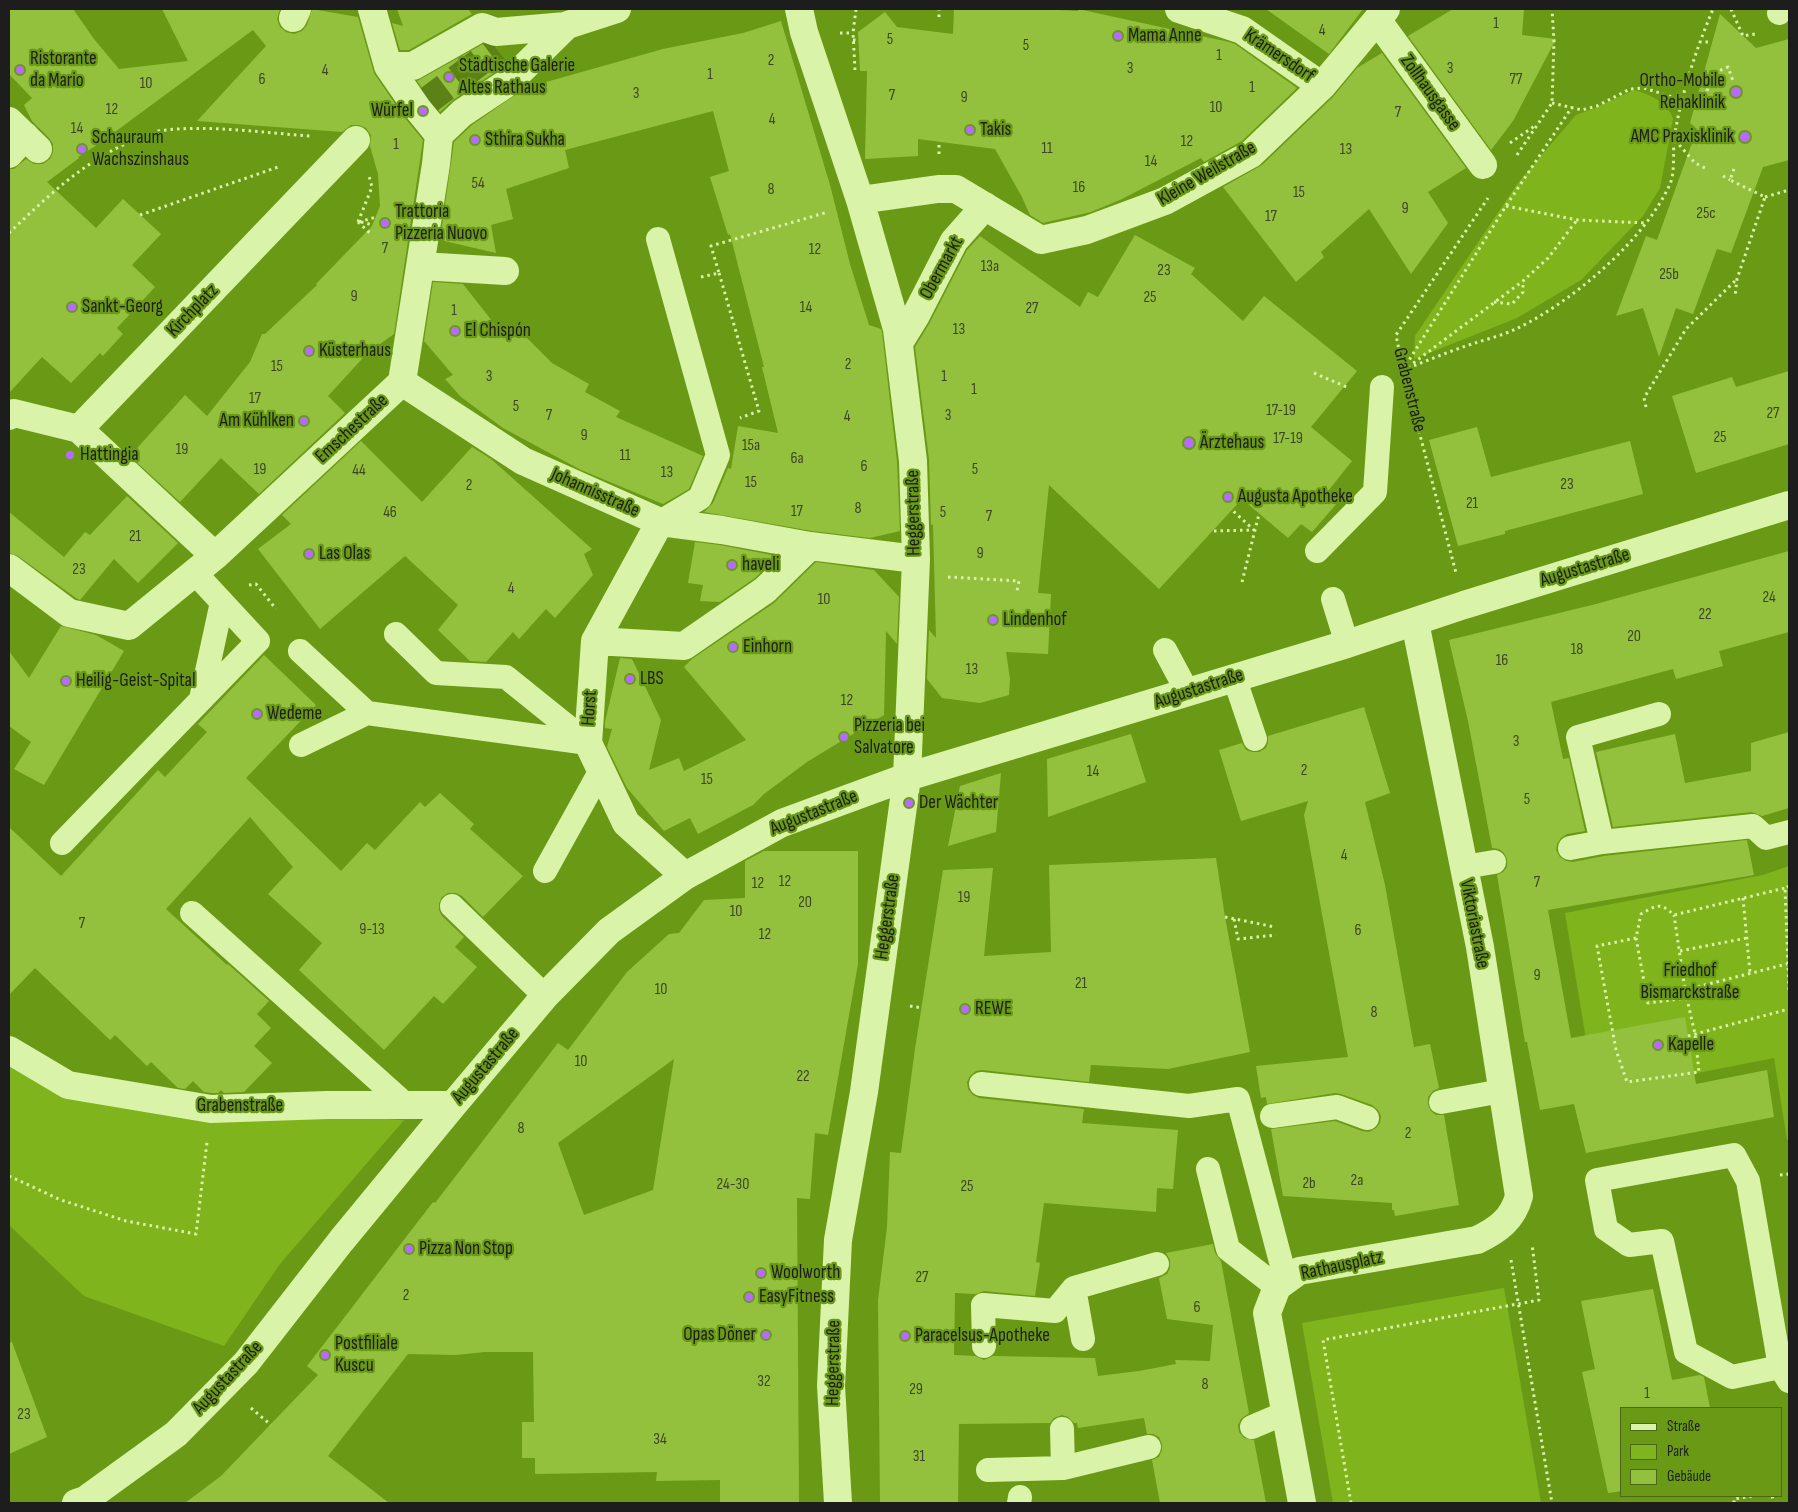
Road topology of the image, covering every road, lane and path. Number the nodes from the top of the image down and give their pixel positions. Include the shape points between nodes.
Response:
1 (372, 9) edge
2 (617, 9) edge
3 (800, 9) edge
4 (856, 9) edge
5 (939, 9) edge
6 (1180, 9) edge
7 (1552, 9) edge
8 (1713, 9) edge
9 (1731, 9) edge
10 (1382, 15) edge
11 (939, 17) dead end
12 (566, 26) junction
13 (1744, 36) dead end
14 (853, 40) junction
15 (859, 40) dead end
16 (1699, 42) junction
17 (1712, 42) dead end
18 (497, 49) tunnel mouth
19 (388, 66) junction
20 (855, 77) dead end
21 (1733, 81) dead end
22 (1322, 86) junction
23 (1682, 100) junction
24 (1552, 103) junction
25 (1702, 103) dead end
26 (1572, 107) junction
27 (1538, 123) junction
28 (261, 126) dead end
29 (261, 133) junction
30 (439, 135) junction
31 (356, 140) joint
32 (1674, 140) junction
33 (1507, 145) dead end
34 (1516, 156) dead end
35 (1483, 165) dead end
36 (281, 166) dead end
37 (1707, 169) dead end
38 (367, 170) dead end
39 (1734, 170) dead end
40 (1723, 176) dead end
41 (1730, 180) junction
42 (1789, 190) edge
43 (1489, 196) dead end
44 (1765, 197) junction
45 (860, 200) junction
46 (985, 206) junction
47 (1506, 206) junction
48 (140, 215) dead end
49 (376, 217) dead end
50 (1578, 220) junction
51 (358, 222) junction
52 (1647, 223) junction
53 (373, 225) dead end
54 (9, 233) edge
55 (372, 235) dead end
56 (658, 239) dead end
57 (421, 266) junction
58 (505, 271) dead end
59 (719, 274) junction
60 (1737, 279) junction
61 (1523, 281) junction
62 (671, 282) junction
63 (1735, 297) dead end
64 (1494, 302) junction
65 (898, 336) junction
66 (1403, 370) junction
67 (1314, 373) dead end
68 (402, 382) junction
69 (1382, 387) dead end
70 (1358, 391) dead end
71 (1646, 407) dead end
72 (1413, 408) dead end
73 (9, 416) edge
74 (710, 427) junction
75 (79, 430) junction
76 (1789, 505) edge
77 (1232, 510) dead end
78 (1259, 514) dead end
79 (660, 522) junction
80 (1254, 530) junction
81 (1214, 531) dead end
82 (810, 546) junction
83 (1317, 551) dead end
84 (205, 564) junction
85 (915, 567) junction
86 (9, 568) edge
87 (1242, 582) dead end
88 (1017, 591) dead end
89 (1333, 599) dead end
90 (222, 602) junction
91 (1464, 605) junction
92 (1415, 622) junction
93 (396, 634) dead end
94 (595, 641) junction
95 (1347, 644) junction
96 (1165, 650) dead end
97 (300, 651) dead end
98 (1241, 675) junction
99 (1188, 693) junction
100 (201, 699) junction
101 (367, 713) junction
102 (1659, 714) dead end
103 (1262, 738) dead end
104 (588, 743) junction
105 (300, 745) dead end
106 (601, 770) junction
107 (908, 777) junction
108 (1789, 832) edge
109 (1602, 842) junction
110 (62, 843) dead end
111 (1570, 848) dead end
112 (1494, 862) dead end
113 (1464, 866) junction
114 (545, 871) dead end
115 (685, 876) junction
116 (1787, 887) edge
117 (1743, 898) junction
118 (452, 906) dead end
119 (192, 913) dead end
120 (1674, 915) junction
121 (1225, 917) dead end
122 (1234, 919) junction
123 (1275, 927) dead end
124 (1276, 935) dead end
125 (1636, 938) junction
126 (1746, 938) junction
127 (1680, 951) junction
128 (1787, 964) junction
129 (1750, 974) junction
130 (1685, 990) junction
131 (1789, 991) edge
132 (546, 996) junction
133 (1688, 998) junction
134 (1789, 1009) edge
135 (1695, 1034) junction
136 (1688, 1036) dead end
137 (9, 1050) edge
138 (981, 1084) dead end
139 (1502, 1091) junction
140 (1441, 1102) dead end
141 (406, 1105) junction
142 (453, 1105) junction
143 (212, 1109) junction
144 (1272, 1116) dead end
145 (1367, 1118) dead end
146 (1208, 1170) dead end
147 (9, 1176) edge
148 (1504, 1224) junction
149 (1531, 1238) dead end
150 (1157, 1264) dead end
151 (1282, 1284) junction
152 (1074, 1288) junction
153 (1519, 1303) junction
154 (1083, 1339) dead end
155 (984, 1346) dead end
156 (1784, 1374) edge
157 (1285, 1413) junction
158 (1252, 1428) dead end
159 (1062, 1430) dead end
160 (1149, 1447) dead end
161 (1063, 1468) junction
162 (988, 1470) dead end
163 (76, 1503) edge
164 (838, 1503) edge
165 (1302, 1503) edge
166 (1351, 1503) edge
167 (1552, 1503) edge

1 - 19 street
2 - 12 street
3 - 45 street, Obermarkt via 804,32
4 - 14 path
5 - 11 path
6 - 22 street, Krämersdorf via 1242,30
7 - 24 path
8 - 16 path
9 - 13 path
10 - 22 street, Kleine Weilstraße
10 - 35 street, Zollhausgasse
12 - 18 street
12 - 19 street via 496,32 482,27 413,66
12 - 30 street via 510,81 462,113
14 - 15 path
14 - 20 path
16 - 17 path
16 - 23 path
19 - 30 street via 414,109
21 - 25 path via 1728,67 1714,73
22 - 46 street, Kleine Weilstraße via 1251,154 1165,201 1087,230 1041,240
23 - 26 path via 1644,88 1630,89 1582,110
23 - 32 path
24 - 26 path
24 - 27 path
26 - 47 path
27 - 33 path
27 - 34 path
28 - 29 path
29 - 31 path
29 - 54 path via 189,128 156,132 126,143 67,179
30 - 57 street, Emschestraße
31 - 75 street, Kirchplatz
32 - 37 path via 1695,164
32 - 52 path via 1671,183
36 - 48 path
38 - 51 path via 372,187
39 - 41 path
40 - 41 path
41 - 44 path
42 - 44 path
43 - 66 path, Grabenstraße via 1396,335
44 - 60 path
45 - 46 street via 956,189
45 - 59 path via 711,246
45 - 65 street, Obermarkt
46 - 65 street, Obermarkt via 954,241 915,317
47 - 50 path
47 - 66 path
49 - 51 path
50 - 52 path
50 - 61 path via 1548,258
51 - 53 path
51 - 55 path
52 - 66 path via 1595,278 1551,310 1517,329
56 - 62 lane
57 - 58 street
57 - 68 street, Emschestraße
59 - 62 path
59 - 74 path via 760,411
60 - 63 path
60 - 71 path via 1686,329 1644,398
61 - 64 path
61 - 64 path via 1523,292 1512,304
62 - 74 lane
64 - 66 path
65 - 85 street, Heggerstraße via 913,461
67 - 70 path
68 - 79 street, Johannisstraße via 523,461
68 - 84 street, Emschestraße
69 - 83 lane via 1375,492
72 - 91 path, Grabenstraße
73 - 75 street via 14,413
74 - 79 lane via 718,455 700,498
75 - 84 street
76 - 91 street, Augustastraße
77 - 80 path
78 - 80 path
79 - 82 street, Johannisstraße
79 - 94 street, Horst
80 - 81 path
80 - 87 path
82 - 85 street, Johannisstraße
82 - 94 street via 766,590 684,646
84 - 86 street, Emschestraße via 129,626 70,612
84 - 90 lane
85 - 88 path via 1019,581
85 - 107 street, Heggerstraße
89 - 95 lane
90 - 100 lane
90 - 100 lane via 258,641
91 - 92 street, Augustastraße
92 - 95 street, Augustastraße
92 - 113 street, Viktoriastraße
93 - 104 lane via 436,673 506,677
94 - 104 street, Horst
95 - 98 street, Augustastraße
96 - 99 lane
97 - 101 lane
98 - 99 street, Augustastraße
98 - 103 lane
99 - 107 street, Augustastraße
100 - 110 lane
101 - 104 lane
101 - 105 lane
102 - 109 lane via 1578,737
104 - 106 street, Horst
106 - 114 lane
106 - 115 street, Horst via 626,823
107 - 115 street, Augustastraße via 782,823
107 - 164 street, Heggerstraße via 864,1092 838,1240 831,1386
108 - 109 lane via 1766,838 1754,826
109 - 111 lane
112 - 113 lane
113 - 139 street, Viktoriastraße
115 - 132 street, Augustastraße via 609,931
116 - 117 path
116 - 128 path
117 - 120 path
117 - 126 path
118 - 132 lane
119 - 141 lane
120 - 125 path via 1665,907 1656,906 1641,914
120 - 127 path
121 - 122 path
122 - 123 path
122 - 124 path via 1238,939
125 - 133 path via 1648,1003
125 - 135 path via 1598,946 1616,1050 1627,1082 1699,1072
126 - 127 path
126 - 129 path
127 - 130 path
128 - 129 path
128 - 131 path
129 - 130 path
130 - 133 path
132 - 142 street, Augustastraße
133 - 135 path
134 - 135 path
135 - 136 path
137 - 143 street, Grabenstraße via 68,1085
138 - 151 lane via 1189,1106 1238,1099
139 - 140 lane
139 - 148 street, Viktoriastraße via 1519,1196
141 - 142 street, Grabenstraße
141 - 143 street, Grabenstraße
142 - 163 street, Augustastraße via 246,1363 176,1434 85,1500
143 - 147 path via 196,1234 126,1221 61,1200
144 - 145 lane via 1337,1107
146 - 151 lane via 1228,1249
148 - 151 street, Rathausplatz via 1478,1240 1299,1271
148 - 153 path
149 - 153 path via 1539,1300
150 - 152 lane
151 - 157 street, Rathausplatz via 1267,1313
152 - 154 lane
152 - 155 lane via 1056,1311 983,1305
153 - 166 path via 1323,1340
153 - 167 path
156 - 156 lane via 1748,1181 1734,1155 1597,1180 1606,1229 1629,1246 1662,1241 1686,1352 1732,1377
157 - 158 lane
157 - 165 street, Rathausplatz
159 - 161 lane
160 - 161 lane
161 - 162 lane

